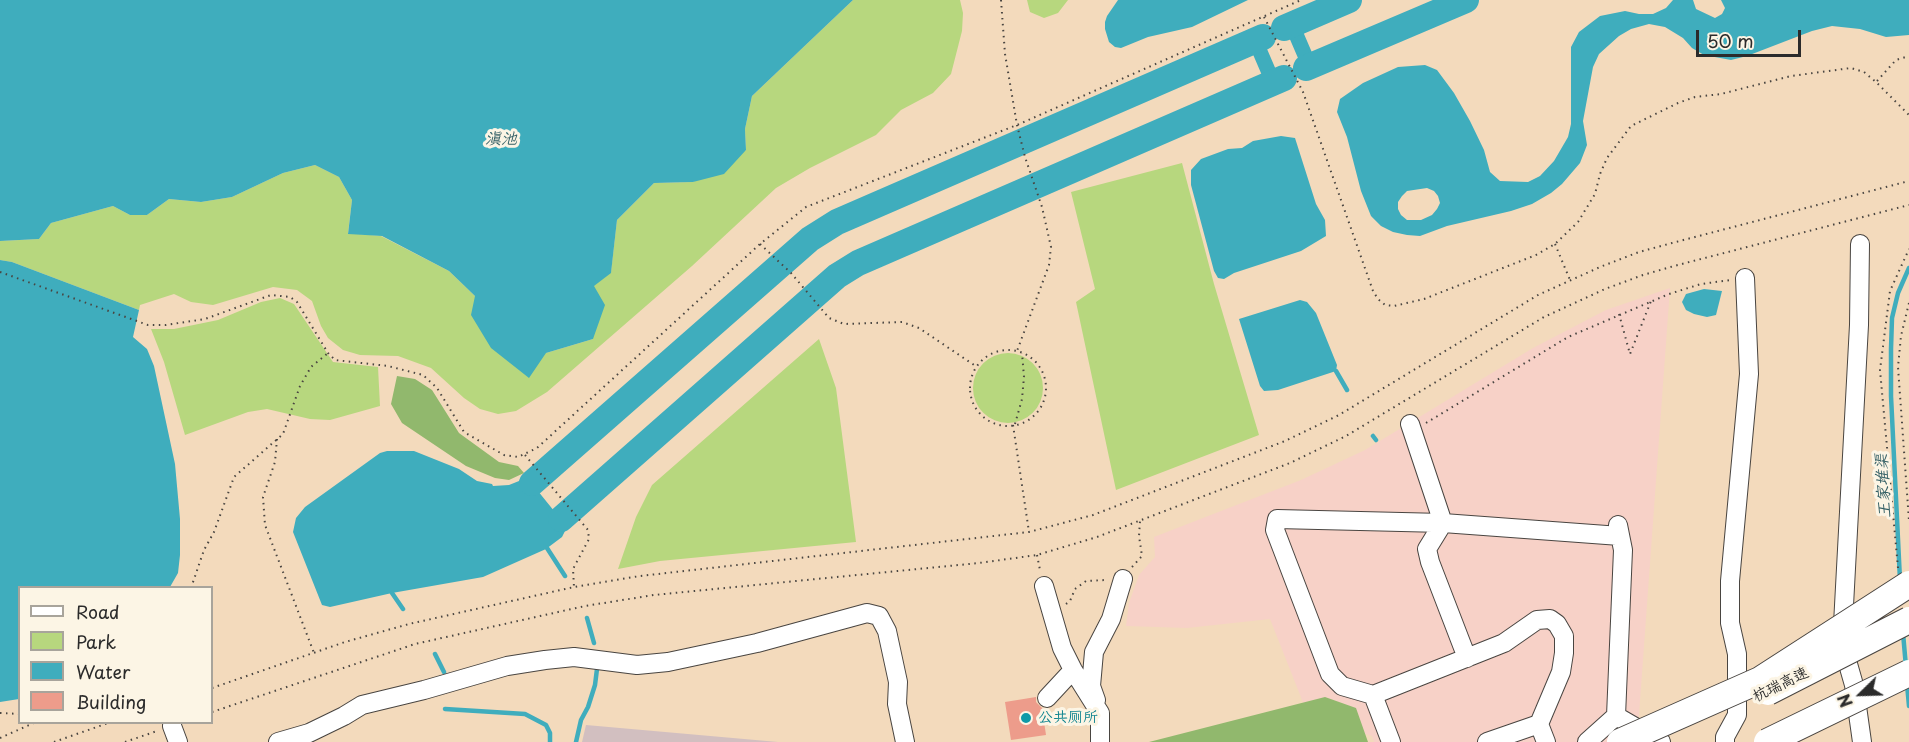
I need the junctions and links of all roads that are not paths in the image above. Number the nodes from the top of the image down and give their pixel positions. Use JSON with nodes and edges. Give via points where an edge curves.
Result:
{"nodes":[{"id":1,"x":1860,"y":244,"type":"dead end"},
{"id":2,"x":1745,"y":278,"type":"road end"},
{"id":3,"x":1412,"y":428,"type":"road end"},
{"id":4,"x":1443,"y":522,"type":"junction"},
{"id":5,"x":1903,"y":574,"type":"edge"},
{"id":6,"x":1123,"y":579,"type":"road end"},
{"id":7,"x":1044,"y":586,"type":"dead end"},
{"id":8,"x":1909,"y":620,"type":"edge"},
{"id":9,"x":1467,"y":658,"type":"junction"},
{"id":10,"x":1073,"y":670,"type":"junction"},
{"id":11,"x":1909,"y":673,"type":"edge"},
{"id":12,"x":1909,"y":691,"type":"edge"},
{"id":13,"x":1373,"y":695,"type":"junction"},
{"id":14,"x":1047,"y":698,"type":"dead end"},
{"id":15,"x":1100,"y":713,"type":"junction"},
{"id":16,"x":1616,"y":716,"type":"junction"},
{"id":17,"x":1539,"y":724,"type":"junction"},
{"id":18,"x":278,"y":742,"type":"edge"},
{"id":19,"x":905,"y":742,"type":"edge"},
{"id":20,"x":1100,"y":742,"type":"edge"},
{"id":21,"x":1391,"y":742,"type":"edge"},
{"id":22,"x":1487,"y":742,"type":"edge"},
{"id":23,"x":1546,"y":742,"type":"edge"},
{"id":24,"x":1587,"y":742,"type":"edge"},
{"id":25,"x":1620,"y":742,"type":"edge"},
{"id":26,"x":1650,"y":742,"type":"edge"},
{"id":27,"x":1661,"y":742,"type":"edge"},
{"id":28,"x":1725,"y":742,"type":"edge"},
{"id":29,"x":1767,"y":742,"type":"edge"},
{"id":30,"x":1786,"y":742,"type":"edge"},
{"id":31,"x":1862,"y":742,"type":"edge"}],
"edges":[{"from":1,"to":31,"type":"street","via":[[1842,643],[1854,685]]},
{"from":2,"to":28,"type":"street","via":[[1749,374],[1730,580],[1730,623],[1737,654],[1737,715]]},
{"from":3,"to":4,"type":"street"},
{"from":4,"to":9,"type":"street","via":[[1427,549]]},
{"from":4,"to":13,"type":"street","via":[[1277,519],[1275,530],[1330,674],[1342,686]]},
{"from":4,"to":16,"type":"street","via":[[1619,530],[1623,550]]},
{"from":5,"to":25,"type":"highway","bridge":true,"via":[[1760,680]]},
{"from":6,"to":15,"type":"street","via":[[1112,619],[1094,652],[1091,686]]},
{"from":7,"to":10,"type":"street","via":[[1062,648]]},
{"from":8,"to":26,"type":"highway","name":"杭瑞高速","bridge":true,"via":[[1767,693]]},
{"from":9,"to":13,"type":"street"},
{"from":9,"to":17,"type":"street","via":[[1504,643],[1537,620],[1550,619],[1557,624],[1564,636],[1561,672]]},
{"from":10,"to":14,"type":"street"},
{"from":10,"to":15,"type":"street"},
{"from":11,"to":29,"type":"highway","bridge":true},
{"from":12,"to":30,"type":"highway"},
{"from":13,"to":21,"type":"street"},
{"from":15,"to":20,"type":"street"},
{"from":16,"to":24,"type":"street"},
{"from":16,"to":27,"type":"street"},
{"from":17,"to":22,"type":"street"},
{"from":17,"to":23,"type":"street"},
{"from":18,"to":19,"type":"street","via":[[309,733],[362,705],[507,666],[574,657],[637,665],[668,662],[867,613],[879,616],[887,631]]}]}
